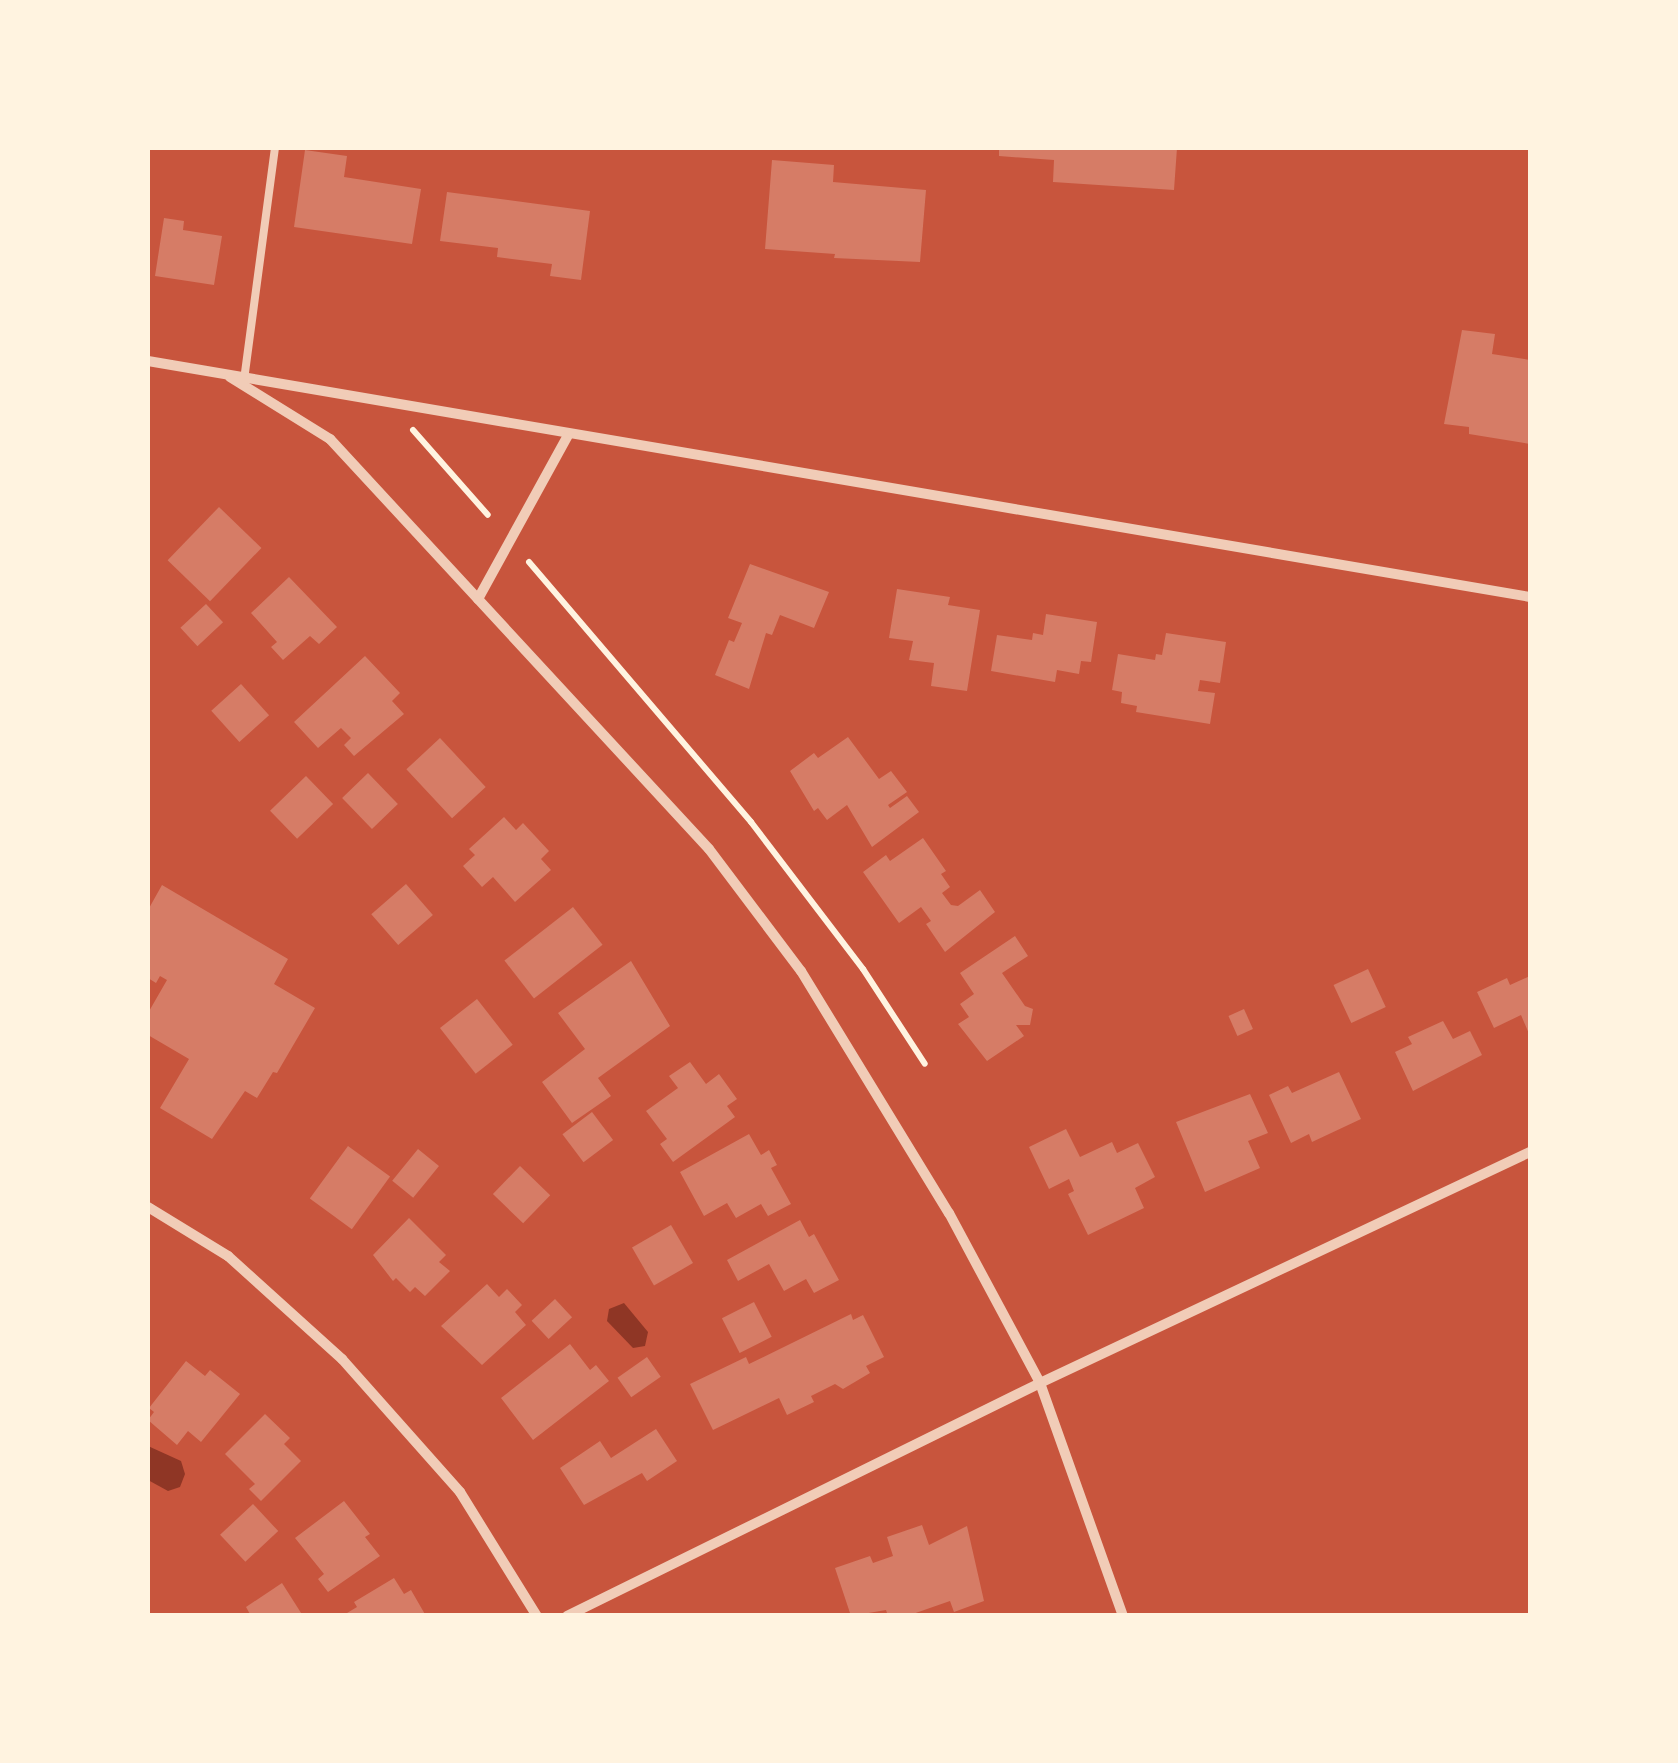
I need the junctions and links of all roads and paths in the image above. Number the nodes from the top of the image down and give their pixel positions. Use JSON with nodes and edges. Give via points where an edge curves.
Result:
{"nodes":[{"id":1,"x":275,"y":148,"type":"edge"},
{"id":2,"x":148,"y":362,"type":"edge"},
{"id":3,"x":230,"y":378,"type":"junction"},
{"id":4,"x":244,"y":380,"type":"junction"},
{"id":5,"x":411,"y":428,"type":"dead end"},
{"id":6,"x":568,"y":434,"type":"junction"},
{"id":7,"x":488,"y":515,"type":"dead end"},
{"id":8,"x":529,"y":562,"type":"dead end"},
{"id":9,"x":1530,"y":597,"type":"edge"},
{"id":10,"x":478,"y":598,"type":"junction"},
{"id":11,"x":925,"y":1064,"type":"dead end"},
{"id":12,"x":1530,"y":1152,"type":"edge"},
{"id":13,"x":148,"y":1206,"type":"edge"},
{"id":14,"x":1040,"y":1384,"type":"junction"},
{"id":15,"x":537,"y":1616,"type":"edge"},
{"id":16,"x":566,"y":1616,"type":"edge"},
{"id":17,"x":1123,"y":1616,"type":"edge"}],
"edges":[{"from":1,"to":4,"type":"lane"},
{"from":2,"to":3,"type":"street"},
{"from":3,"to":4,"type":"street"},
{"from":3,"to":10,"type":"street","via":[[330,439]]},
{"from":4,"to":6,"type":"street"},
{"from":5,"to":7,"type":"path"},
{"from":6,"to":9,"type":"street"},
{"from":6,"to":10,"type":"street"},
{"from":8,"to":11,"type":"path","via":[[774,850]]},
{"from":10,"to":14,"type":"street","via":[[709,849],[801,971],[950,1213]]},
{"from":12,"to":14,"type":"street"},
{"from":13,"to":15,"type":"street","via":[[228,1256],[342,1359],[460,1492]]},
{"from":14,"to":16,"type":"street"},
{"from":14,"to":17,"type":"street"}]}
